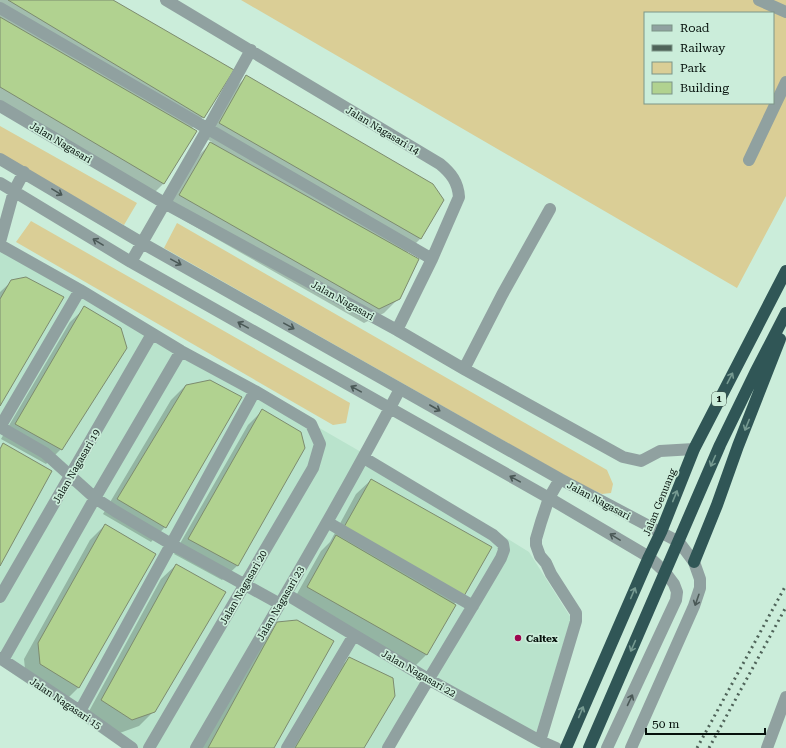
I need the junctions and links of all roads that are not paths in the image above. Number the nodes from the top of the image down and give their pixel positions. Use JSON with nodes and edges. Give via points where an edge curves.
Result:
{"nodes":[{"id":1,"x":166,"y":0,"type":"edge"},
{"id":2,"x":759,"y":0,"type":"edge"},
{"id":3,"x":0,"y":8,"type":"edge"},
{"id":4,"x":786,"y":12,"type":"edge"},
{"id":5,"x":251,"y":50,"type":"junction"},
{"id":6,"x":786,"y":82,"type":"edge"},
{"id":7,"x":0,"y":106,"type":"edge"},
{"id":8,"x":208,"y":128,"type":"junction"},
{"id":9,"x":0,"y":159,"type":"edge"},
{"id":10,"x":749,"y":160,"type":"dead end"},
{"id":11,"x":24,"y":172,"type":"junction"},
{"id":12,"x":0,"y":183,"type":"edge"},
{"id":13,"x":14,"y":191,"type":"junction"},
{"id":14,"x":166,"y":204,"type":"junction"},
{"id":15,"x":0,"y":207,"type":"edge"},
{"id":16,"x":550,"y":209,"type":"dead end"},
{"id":17,"x":142,"y":243,"type":"junction"},
{"id":18,"x":0,"y":244,"type":"edge"},
{"id":19,"x":432,"y":259,"type":"junction"},
{"id":20,"x":131,"y":262,"type":"junction"},
{"id":21,"x":786,"y":271,"type":"edge"},
{"id":22,"x":80,"y":290,"type":"junction"},
{"id":23,"x":786,"y":313,"type":"edge"},
{"id":24,"x":786,"y":323,"type":"edge"},
{"id":25,"x":396,"y":330,"type":"junction"},
{"id":26,"x":152,"y":334,"type":"junction"},
{"id":27,"x":181,"y":351,"type":"junction"},
{"id":28,"x":464,"y":369,"type":"junction"},
{"id":29,"x":400,"y":389,"type":"junction"},
{"id":30,"x":255,"y":391,"type":"junction"},
{"id":31,"x":390,"y":408,"type":"junction"},
{"id":32,"x":0,"y":427,"type":"edge"},
{"id":33,"x":694,"y":449,"type":"junction"},
{"id":34,"x":364,"y":458,"type":"junction"},
{"id":35,"x":70,"y":475,"type":"junction"},
{"id":36,"x":560,"y":479,"type":"junction"},
{"id":37,"x":95,"y":498,"type":"junction"},
{"id":38,"x":549,"y":498,"type":"junction"},
{"id":39,"x":327,"y":522,"type":"junction"},
{"id":40,"x":661,"y":532,"type":"junction"},
{"id":41,"x":678,"y":542,"type":"junction"},
{"id":42,"x":171,"y":544,"type":"junction"},
{"id":43,"x":649,"y":557,"type":"junction"},
{"id":44,"x":694,"y":562,"type":"junction"},
{"id":45,"x":666,"y":572,"type":"junction"},
{"id":46,"x":245,"y":584,"type":"junction"},
{"id":47,"x":0,"y":597,"type":"edge"},
{"id":48,"x":283,"y":599,"type":"junction"},
{"id":49,"x":473,"y":606,"type":"junction"},
{"id":50,"x":354,"y":635,"type":"junction"},
{"id":51,"x":2,"y":659,"type":"edge"},
{"id":52,"x":428,"y":679,"type":"junction"},
{"id":53,"x":786,"y":696,"type":"edge"},
{"id":54,"x":80,"y":711,"type":"junction"},
{"id":55,"x":540,"y":741,"type":"junction"},
{"id":56,"x":132,"y":748,"type":"edge"},
{"id":57,"x":149,"y":748,"type":"edge"},
{"id":58,"x":196,"y":748,"type":"edge"},
{"id":59,"x":287,"y":748,"type":"edge"},
{"id":60,"x":388,"y":748,"type":"edge"},
{"id":61,"x":556,"y":748,"type":"edge"},
{"id":62,"x":566,"y":748,"type":"edge"},
{"id":63,"x":589,"y":748,"type":"edge"},
{"id":64,"x":607,"y":748,"type":"edge"},
{"id":65,"x":631,"y":748,"type":"edge"},
{"id":66,"x":767,"y":748,"type":"edge"}],
"edges":[{"from":1,"to":5,"type":"street","name":"Jalan Nagasari 14"},
{"from":2,"to":4,"type":"street"},
{"from":3,"to":8,"type":"street"},
{"from":5,"to":8,"type":"street"},
{"from":5,"to":19,"type":"street","name":"Jalan Nagasari 14","via":[[440,164],[449,172],[458,190],[458,197]]},
{"from":6,"to":10,"type":"street"},
{"from":7,"to":14,"type":"street","name":"Jalan Nagasari"},
{"from":8,"to":14,"type":"street"},
{"from":8,"to":19,"type":"street"},
{"from":9,"to":11,"type":"street","name":"Jalan Nagasari"},
{"from":11,"to":13,"type":"street"},
{"from":11,"to":17,"type":"street","name":"Jalan Nagasari","one_way":true},
{"from":12,"to":13,"type":"street"},
{"from":13,"to":15,"type":"street"},
{"from":13,"to":18,"type":"street"},
{"from":20,"to":13,"type":"street","one_way":true},
{"from":14,"to":17,"type":"street"},
{"from":14,"to":25,"type":"street","name":"Jalan Nagasari"},
{"from":16,"to":28,"type":"street"},
{"from":17,"to":20,"type":"street"},
{"from":17,"to":29,"type":"street","name":"Jalan Nagasari","one_way":true},
{"from":18,"to":22,"type":"street"},
{"from":19,"to":25,"type":"street","name":"Jalan Nagasari 14"},
{"from":31,"to":20,"type":"street","one_way":true},
{"from":33,"to":21,"type":"highway","name":"Jalan Genuang","number":"1","one_way":true},
{"from":22,"to":26,"type":"street"},
{"from":22,"to":32,"type":"street"},
{"from":23,"to":41,"type":"highway","number":"1","one_way":true,"via":[[720,445]]},
{"from":24,"to":44,"type":"highway","one_way":true},
{"from":25,"to":28,"type":"street","name":"Jalan Nagasari"},
{"from":26,"to":27,"type":"street"},
{"from":26,"to":35,"type":"street","name":"Jalan Nagasari 19"},
{"from":27,"to":30,"type":"street"},
{"from":27,"to":37,"type":"street"},
{"from":28,"to":33,"type":"street","name":"Jalan Nagasari","via":[[624,457],[641,461],[660,451]]},
{"from":29,"to":31,"type":"street","name":"Jalan Nagasari 23"},
{"from":29,"to":36,"type":"street","name":"Jalan Nagasari","one_way":true},
{"from":30,"to":42,"type":"street"},
{"from":30,"to":46,"type":"street","name":"Jalan Nagasari 20","via":[[311,424],[320,444],[313,468]]},
{"from":31,"to":34,"type":"street","name":"Jalan Nagasari 23"},
{"from":38,"to":31,"type":"street","one_way":true},
{"from":32,"to":35,"type":"street","name":"Jalan Nagasari 22","via":[[45,453]]},
{"from":40,"to":33,"type":"highway","name":"Jalan Genuang","number":"1","one_way":true},
{"from":34,"to":39,"type":"street","name":"Jalan Nagasari 23"},
{"from":34,"to":49,"type":"street","via":[[493,535],[503,544],[501,558]]},
{"from":35,"to":37,"type":"street","name":"Jalan Nagasari 22"},
{"from":35,"to":47,"type":"street","name":"Jalan Nagasari 19"},
{"from":36,"to":38,"type":"street"},
{"from":36,"to":40,"type":"street","name":"Jalan Nagasari"},
{"from":37,"to":42,"type":"street","name":"Jalan Nagasari 22"},
{"from":37,"to":51,"type":"street"},
{"from":43,"to":38,"type":"street","one_way":true},
{"from":38,"to":55,"type":"street","via":[[536,545],[540,556],[576,613],[576,621]]},
{"from":39,"to":48,"type":"street","name":"Jalan Nagasari 23"},
{"from":39,"to":49,"type":"street"},
{"from":40,"to":41,"type":"street","name":"Jalan Nagasari"},
{"from":40,"to":43,"type":"highway","name":"Jalan Genuang","number":"1"},
{"from":41,"to":44,"type":"street"},
{"from":41,"to":45,"type":"highway","number":"1"},
{"from":42,"to":46,"type":"street","name":"Jalan Nagasari 22"},
{"from":42,"to":54,"type":"street"},
{"from":43,"to":45,"type":"street"},
{"from":62,"to":43,"type":"highway","name":"Jalan Genuang","number":"1","one_way":true},
{"from":44,"to":65,"type":"street","one_way":true,"via":[[700,579],[698,597]]},
{"from":45,"to":63,"type":"highway","number":"1","one_way":true},
{"from":64,"to":45,"type":"street","one_way":true,"via":[[676,600],[674,584]]},
{"from":46,"to":48,"type":"street","name":"Jalan Nagasari 22"},
{"from":46,"to":57,"type":"street","name":"Jalan Nagasari 20"},
{"from":48,"to":50,"type":"street","name":"Jalan Nagasari 22"},
{"from":48,"to":58,"type":"street","name":"Jalan Nagasari 23"},
{"from":49,"to":52,"type":"street"},
{"from":50,"to":52,"type":"street","name":"Jalan Nagasari 22"},
{"from":50,"to":59,"type":"street"},
{"from":51,"to":54,"type":"street","name":"Jalan Nagasari 15"},
{"from":52,"to":55,"type":"street","name":"Jalan Nagasari 22"},
{"from":52,"to":60,"type":"street"},
{"from":53,"to":66,"type":"street"},
{"from":54,"to":56,"type":"street","name":"Jalan Nagasari 15"},
{"from":55,"to":61,"type":"street","name":"Jalan Nagasari 22"}]}
